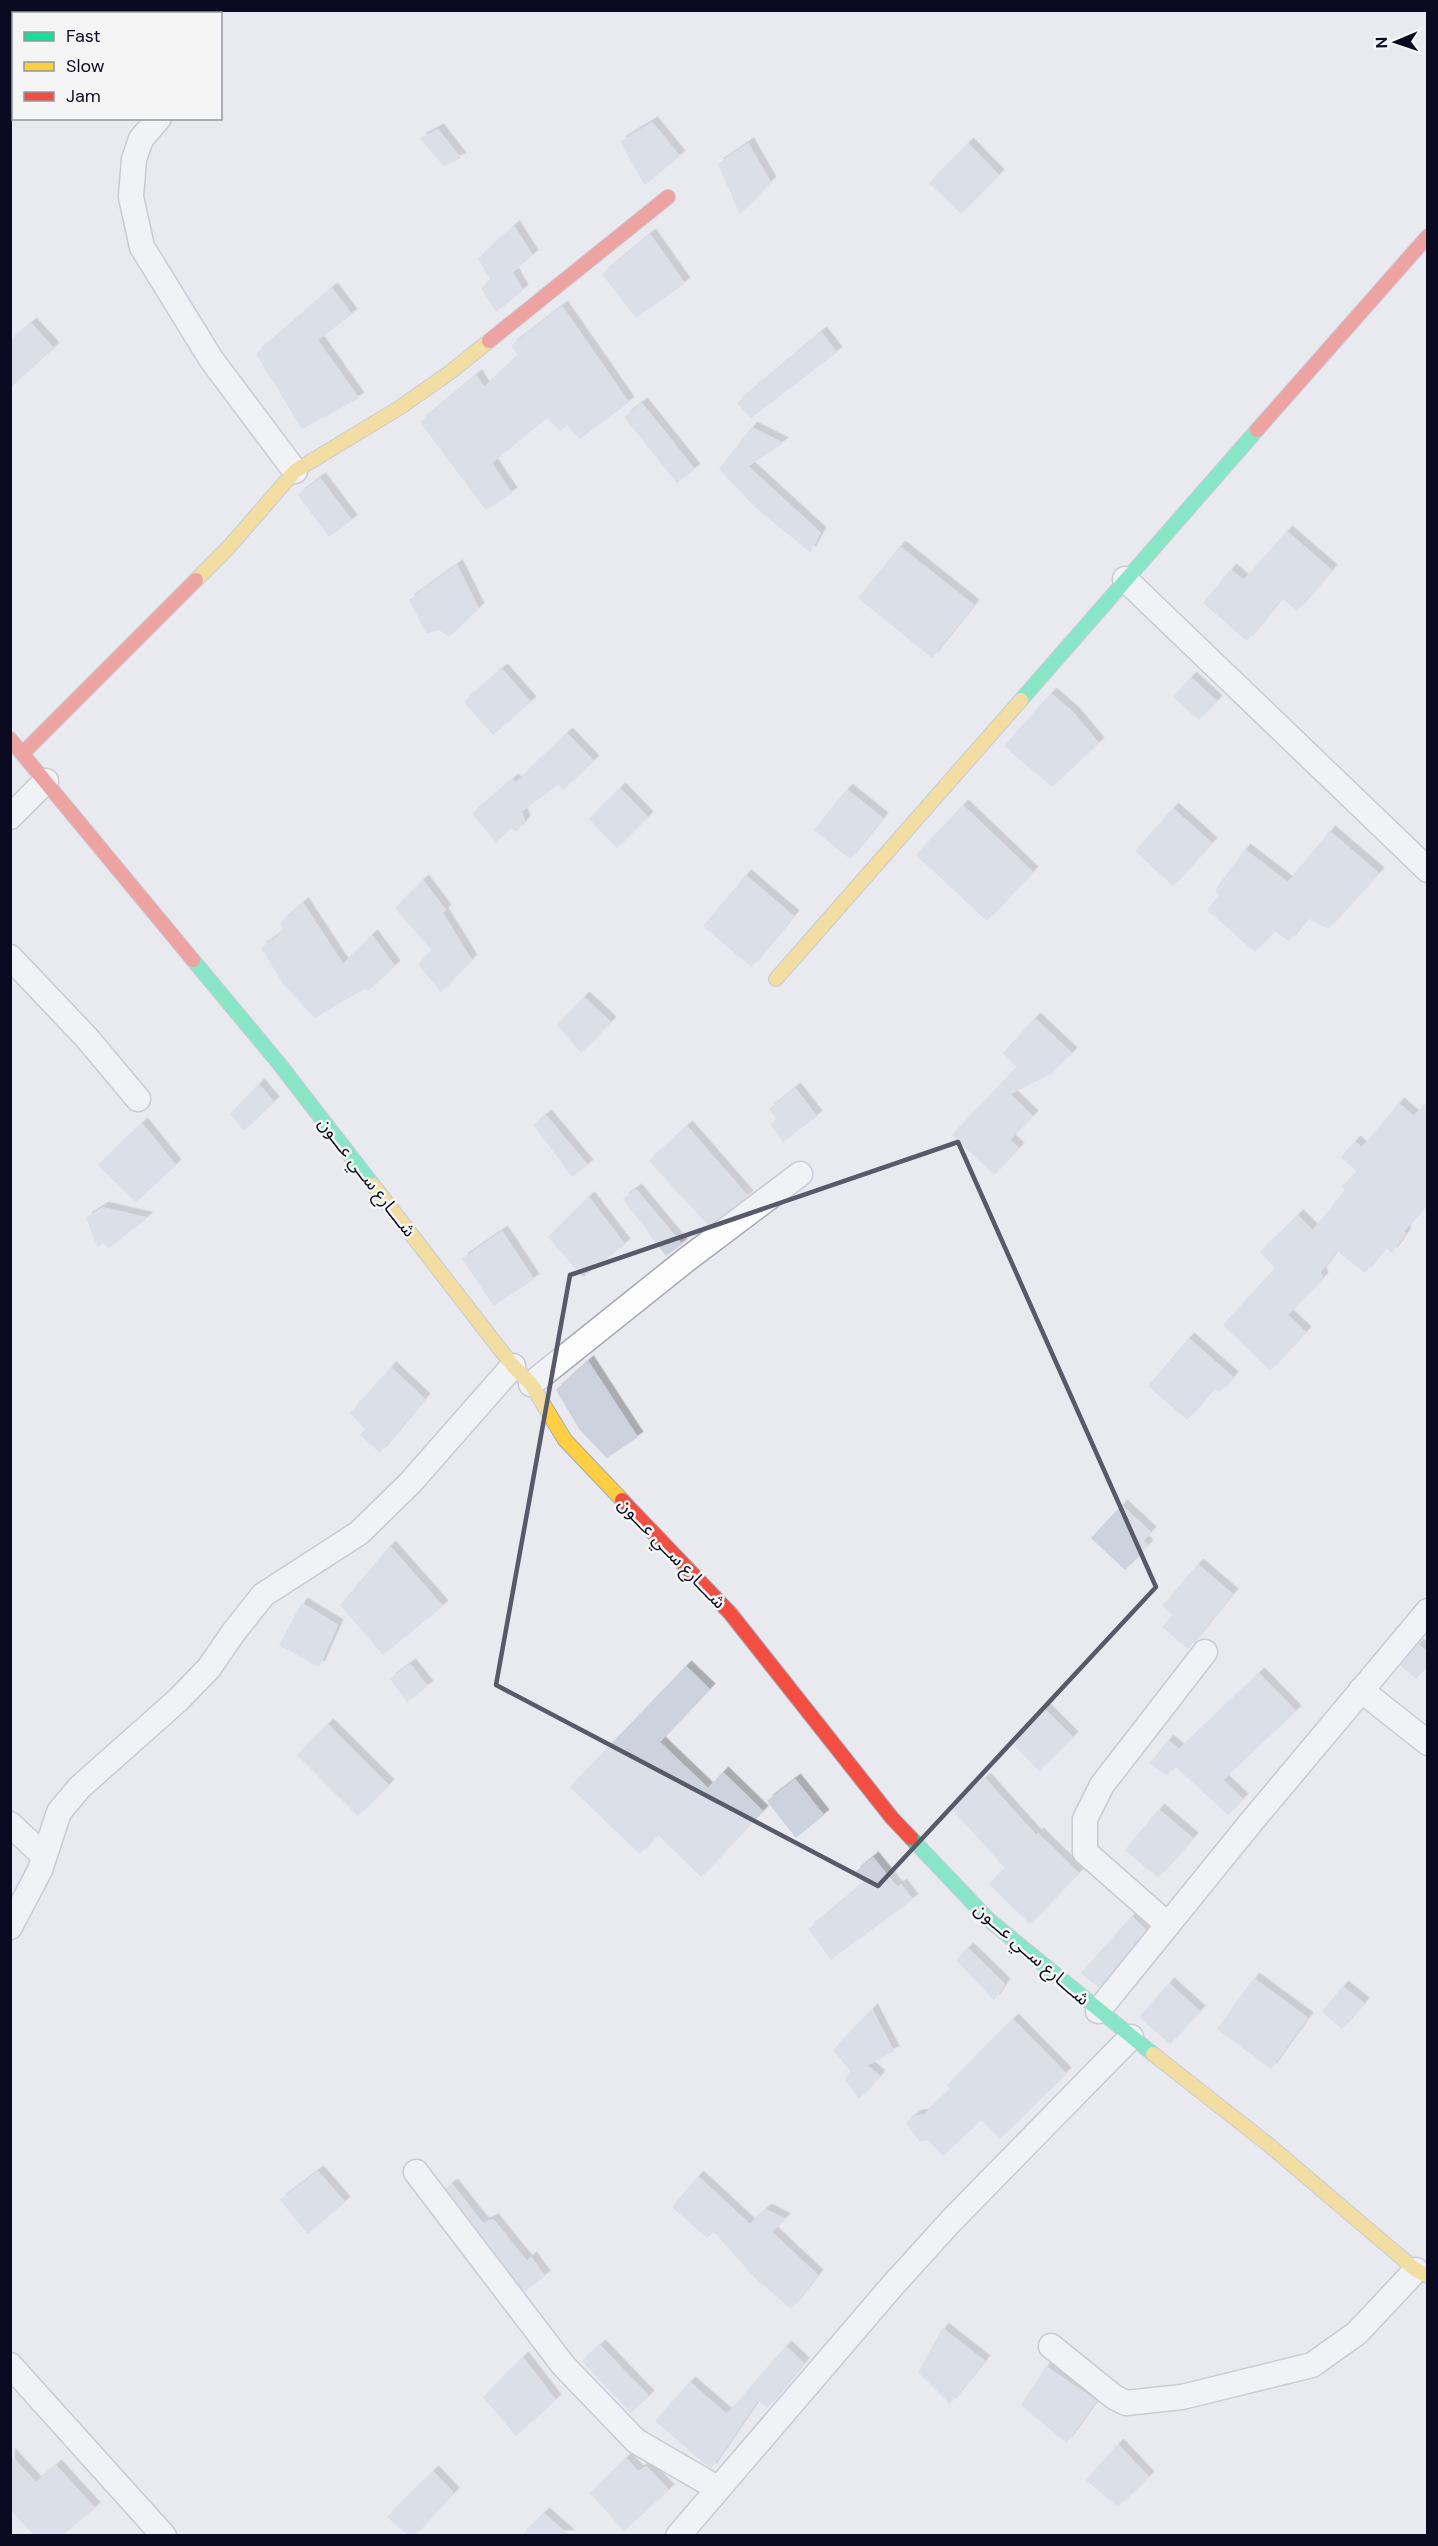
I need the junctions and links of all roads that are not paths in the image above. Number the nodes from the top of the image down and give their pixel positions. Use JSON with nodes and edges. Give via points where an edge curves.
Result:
{"nodes":[{"id":1,"x":157,"y":120,"type":"edge"},
{"id":2,"x":668,"y":197,"type":"dead end"},
{"id":3,"x":1428,"y":236,"type":"edge"},
{"id":4,"x":295,"y":471,"type":"junction"},
{"id":5,"x":1125,"y":579,"type":"junction"},
{"id":6,"x":10,"y":739,"type":"edge"},
{"id":7,"x":24,"y":752,"type":"junction"},
{"id":8,"x":46,"y":781,"type":"junction"},
{"id":9,"x":10,"y":817,"type":"edge"},
{"id":10,"x":1428,"y":870,"type":"edge"},
{"id":11,"x":10,"y":957,"type":"edge"},
{"id":12,"x":776,"y":979,"type":"dead end"},
{"id":13,"x":138,"y":1099,"type":"dead end"},
{"id":14,"x":800,"y":1174,"type":"dead end"},
{"id":15,"x":513,"y":1366,"type":"junction"},
{"id":16,"x":531,"y":1384,"type":"junction"},
{"id":17,"x":1428,"y":1611,"type":"edge"},
{"id":18,"x":1205,"y":1652,"type":"dead end"},
{"id":19,"x":1361,"y":1690,"type":"junction"},
{"id":20,"x":1428,"y":1743,"type":"edge"},
{"id":21,"x":10,"y":1824,"type":"edge"},
{"id":22,"x":44,"y":1856,"type":"junction"},
{"id":23,"x":1168,"y":1924,"type":"junction"},
{"id":24,"x":10,"y":1927,"type":"edge"},
{"id":25,"x":1098,"y":2011,"type":"junction"},
{"id":26,"x":1131,"y":2037,"type":"junction"},
{"id":27,"x":416,"y":2172,"type":"dead end"},
{"id":28,"x":1422,"y":2273,"type":"edge"},
{"id":29,"x":1051,"y":2346,"type":"dead end"},
{"id":30,"x":10,"y":2365,"type":"edge"},
{"id":31,"x":717,"y":2488,"type":"junction"},
{"id":32,"x":164,"y":2535,"type":"edge"},
{"id":33,"x":678,"y":2535,"type":"edge"}],
"edges":[{"from":1,"to":4,"type":"street","via":[[141,139],[134,159],[130,197],[142,247],[211,359]]},
{"from":2,"to":4,"type":"street","via":[[449,373]]},
{"from":3,"to":5,"type":"street"},
{"from":4,"to":7,"type":"street","via":[[228,548]]},
{"from":5,"to":10,"type":"street"},
{"from":5,"to":12,"type":"street"},
{"from":6,"to":7,"type":"street","name":"شــــارع ســي عـــون"},
{"from":7,"to":8,"type":"street","name":"شــــارع ســي عـــون"},
{"from":8,"to":9,"type":"street"},
{"from":8,"to":15,"type":"street","name":"شــــارع ســي عـــون","via":[[277,1061]]},
{"from":11,"to":13,"type":"street"},
{"from":14,"to":16,"type":"street"},
{"from":15,"to":16,"type":"street","name":"شــــارع ســي عـــون"},
{"from":15,"to":22,"type":"street","via":[[411,1482],[359,1533],[264,1595],[209,1668],[80,1787],[59,1812]]},
{"from":16,"to":25,"type":"street","name":"شــــارع ســي عـــون","via":[[565,1440],[730,1613],[892,1818],[989,1920]]},
{"from":17,"to":19,"type":"street"},
{"from":18,"to":23,"type":"street","via":[[1102,1785],[1085,1819],[1085,1852]]},
{"from":19,"to":20,"type":"street"},
{"from":19,"to":23,"type":"street"},
{"from":21,"to":22,"type":"street"},
{"from":22,"to":24,"type":"street"},
{"from":23,"to":25,"type":"street"},
{"from":25,"to":26,"type":"street","name":"شــــارع ســي عـــون"},
{"from":26,"to":28,"type":"street","name":"شــــارع ســي عـــون","via":[[1269,2145]]},
{"from":26,"to":31,"type":"street","via":[[944,2229]]},
{"from":27,"to":31,"type":"street","via":[[563,2365],[636,2441]]},
{"from":28,"to":29,"type":"street","via":[[1357,2333],[1312,2365],[1182,2397],[1126,2403]]},
{"from":30,"to":32,"type":"street"},
{"from":31,"to":33,"type":"street"}]}
